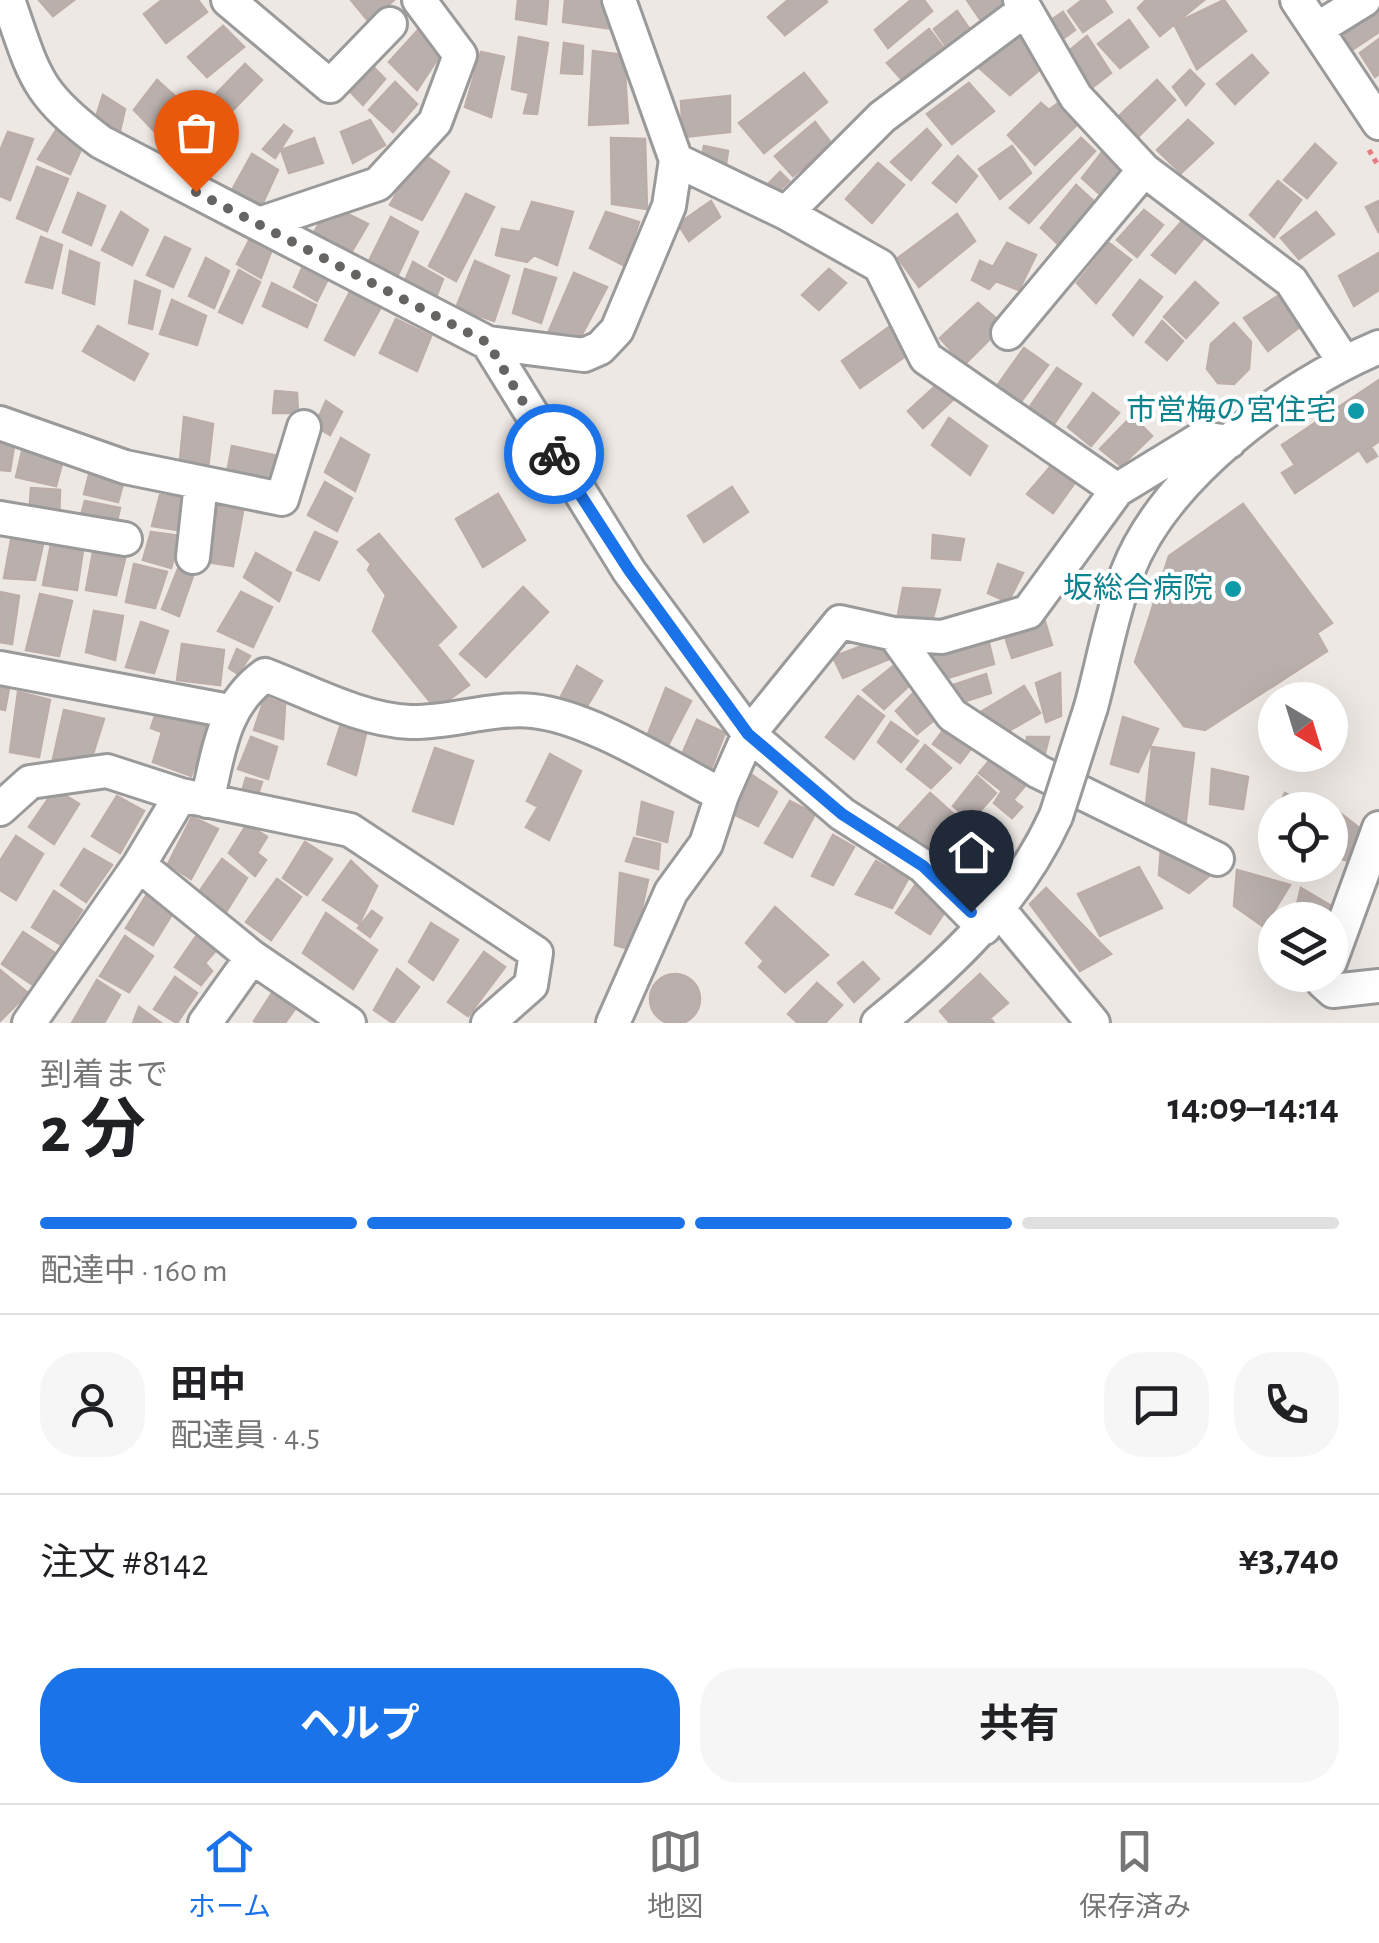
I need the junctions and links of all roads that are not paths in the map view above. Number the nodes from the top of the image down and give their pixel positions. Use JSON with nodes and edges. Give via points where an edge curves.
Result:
{"nodes":[{"id":1,"x":8,"y":0,"type":"edge"},
{"id":2,"x":228,"y":0,"type":"edge"},
{"id":3,"x":420,"y":0,"type":"edge"},
{"id":4,"x":619,"y":0,"type":"edge"},
{"id":5,"x":1297,"y":0,"type":"edge"},
{"id":6,"x":1364,"y":0,"type":"edge"},
{"id":7,"x":1022,"y":5,"type":"edge"},
{"id":8,"x":390,"y":24,"type":"dead end"},
{"id":9,"x":1317,"y":29,"type":"junction"},
{"id":10,"x":15,"y":67,"type":"edge"},
{"id":11,"x":1379,"y":123,"type":"edge"},
{"id":12,"x":676,"y":160,"type":"junction"},
{"id":13,"x":1144,"y":170,"type":"junction"},
{"id":14,"x":786,"y":214,"type":"junction"},
{"id":15,"x":259,"y":224,"type":"junction"},
{"id":16,"x":1008,"y":333,"type":"dead end"},
{"id":17,"x":488,"y":343,"type":"junction"},
{"id":18,"x":1379,"y":347,"type":"edge"},
{"id":19,"x":1344,"y":362,"type":"junction"},
{"id":20,"x":0,"y":423,"type":"edge"},
{"id":21,"x":304,"y":427,"type":"dead end"},
{"id":22,"x":1228,"y":442,"type":"junction"},
{"id":23,"x":200,"y":483,"type":"junction"},
{"id":24,"x":1117,"y":490,"type":"junction"},
{"id":25,"x":0,"y":518,"type":"edge"},
{"id":26,"x":125,"y":539,"type":"dead end"},
{"id":27,"x":193,"y":558,"type":"dead end"},
{"id":28,"x":894,"y":634,"type":"junction"},
{"id":29,"x":0,"y":668,"type":"edge"},
{"id":30,"x":230,"y":711,"type":"junction"},
{"id":31,"x":748,"y":734,"type":"junction"},
{"id":32,"x":722,"y":795,"type":"junction"},
{"id":33,"x":194,"y":798,"type":"junction"},
{"id":34,"x":0,"y":809,"type":"edge"},
{"id":35,"x":1379,"y":828,"type":"edge"},
{"id":36,"x":1218,"y":860,"type":"dead end"},
{"id":37,"x":139,"y":865,"type":"junction"},
{"id":38,"x":1348,"y":913,"type":"edge"},
{"id":39,"x":992,"y":919,"type":"junction"},
{"id":40,"x":252,"y":956,"type":"junction"},
{"id":41,"x":1379,"y":986,"type":"edge"},
{"id":42,"x":1348,"y":989,"type":"edge"},
{"id":43,"x":29,"y":1023,"type":"edge"},
{"id":44,"x":205,"y":1023,"type":"edge"},
{"id":45,"x":349,"y":1023,"type":"edge"},
{"id":46,"x":488,"y":1023,"type":"edge"},
{"id":47,"x":613,"y":1023,"type":"edge"},
{"id":48,"x":878,"y":1023,"type":"edge"},
{"id":49,"x":1093,"y":1023,"type":"edge"}],
"edges":[{"from":1,"to":10,"type":"street"},
{"from":2,"to":8,"type":"street","via":[[330,86]]},
{"from":3,"to":15,"type":"street","via":[[460,54],[435,122],[378,184]]},
{"from":4,"to":12,"type":"street"},
{"from":5,"to":9,"type":"street"},
{"from":6,"to":9,"type":"street"},
{"from":7,"to":13,"type":"street","via":[[1076,97]]},
{"from":7,"to":14,"type":"street","via":[[882,117]]},
{"from":9,"to":11,"type":"street"},
{"from":10,"to":15,"type":"street","via":[[101,142]]},
{"from":12,"to":14,"type":"street"},
{"from":12,"to":17,"type":"street","via":[[668,206],[616,330],[600,348],[584,355]]},
{"from":13,"to":16,"type":"street"},
{"from":13,"to":19,"type":"street","via":[[1291,281]]},
{"from":14,"to":24,"type":"street","via":[[880,266],[926,358]]},
{"from":15,"to":17,"type":"street"},
{"from":17,"to":31,"type":"street","via":[[629,570]]},
{"from":18,"to":19,"type":"street"},
{"from":19,"to":22,"type":"street"},
{"from":20,"to":23,"type":"street","via":[[125,467]]},
{"from":21,"to":23,"type":"street","via":[[282,500]]},
{"from":22,"to":24,"type":"street","via":[[1202,438]]},
{"from":22,"to":39,"type":"street","bridge":true,"via":[[1186,483],[1127,573],[1056,816]]},
{"from":23,"to":27,"type":"street"},
{"from":24,"to":28,"type":"street","via":[[1028,612],[942,637]]},
{"from":25,"to":26,"type":"street"},
{"from":28,"to":31,"type":"street","via":[[840,622]]},
{"from":28,"to":36,"type":"street","via":[[952,715],[1038,772]]},
{"from":29,"to":30,"type":"street"},
{"from":30,"to":32,"type":"street","via":[[242,691],[265,675],[383,719],[536,711],[589,729]]},
{"from":30,"to":33,"type":"street"},
{"from":31,"to":32,"type":"street"},
{"from":31,"to":39,"type":"street","via":[[842,814]]},
{"from":32,"to":47,"type":"street","via":[[706,844],[671,892]]},
{"from":33,"to":34,"type":"street","via":[[107,770],[30,782]]},
{"from":33,"to":37,"type":"street"},
{"from":33,"to":46,"type":"street","via":[[350,830],[536,953],[531,985]]},
{"from":35,"to":38,"type":"street"},
{"from":37,"to":40,"type":"street"},
{"from":37,"to":43,"type":"street"},
{"from":39,"to":48,"type":"street"},
{"from":39,"to":49,"type":"street"},
{"from":40,"to":44,"type":"street"},
{"from":40,"to":45,"type":"street"},
{"from":41,"to":42,"type":"street"}]}
